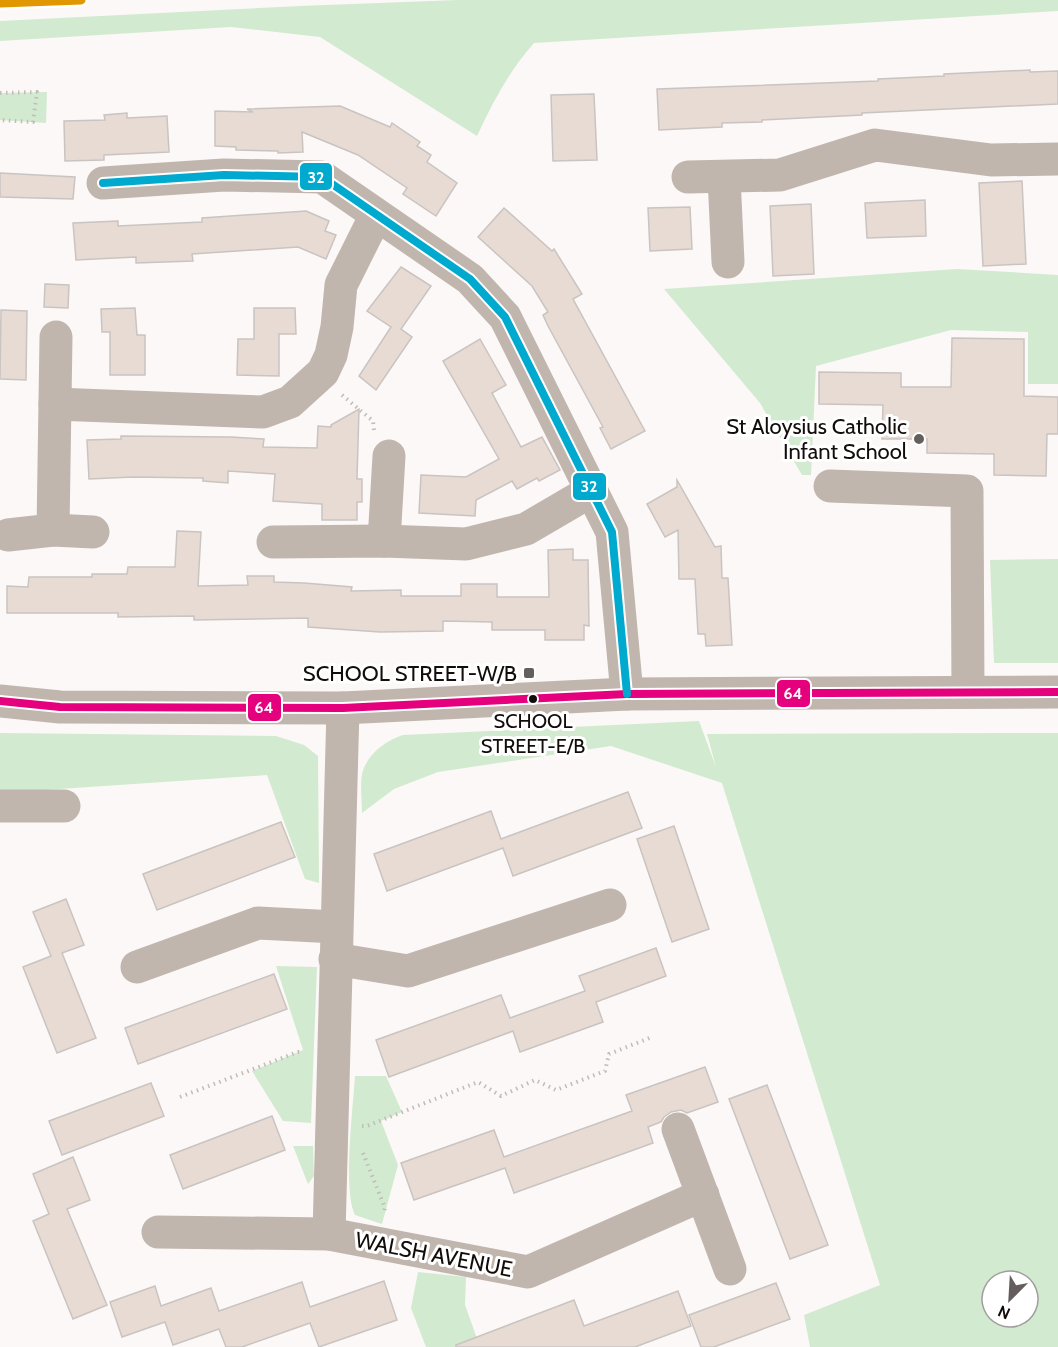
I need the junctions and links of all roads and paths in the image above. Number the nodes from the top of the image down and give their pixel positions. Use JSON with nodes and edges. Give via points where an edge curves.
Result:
{"nodes":[{"id":1,"x":0,"y":93,"type":"edge"},
{"id":2,"x":0,"y":120,"type":"edge"},
{"id":3,"x":1058,"y":159,"type":"edge"},
{"id":4,"x":688,"y":177,"type":"dead end"},
{"id":5,"x":724,"y":177,"type":"junction"},
{"id":6,"x":103,"y":183,"type":"dead end"},
{"id":7,"x":376,"y":215,"type":"junction"},
{"id":8,"x":728,"y":262,"type":"dead end"},
{"id":9,"x":56,"y":337,"type":"dead end"},
{"id":10,"x":339,"y":392,"type":"dead end"},
{"id":11,"x":55,"y":404,"type":"junction"},
{"id":12,"x":389,"y":456,"type":"joint"},
{"id":13,"x":830,"y":486,"type":"dead end"},
{"id":14,"x":591,"y":491,"type":"junction"},
{"id":15,"x":54,"y":530,"type":"junction"},
{"id":16,"x":93,"y":532,"type":"dead end"},
{"id":17,"x":8,"y":534,"type":"dead end"},
{"id":18,"x":273,"y":542,"type":"dead end"},
{"id":19,"x":384,"y":542,"type":"junction"},
{"id":20,"x":968,"y":692,"type":"junction"},
{"id":21,"x":1058,"y":692,"type":"edge"},
{"id":22,"x":627,"y":694,"type":"junction"},
{"id":23,"x":0,"y":701,"type":"edge"},
{"id":24,"x":343,"y":708,"type":"junction"},
{"id":25,"x":0,"y":806,"type":"edge"},
{"id":26,"x":64,"y":807,"type":"dead end"},
{"id":27,"x":610,"y":905,"type":"dead end"},
{"id":28,"x":335,"y":943,"type":"junction"},
{"id":29,"x":137,"y":967,"type":"dead end"},
{"id":30,"x":652,"y":1037,"type":"dead end"},
{"id":31,"x":333,"y":1055,"type":"junction"},
{"id":32,"x":180,"y":1097,"type":"dead end"},
{"id":33,"x":342,"y":1127,"type":"junction"},
{"id":34,"x":678,"y":1129,"type":"dead end"},
{"id":35,"x":703,"y":1195,"type":"junction"},
{"id":36,"x":158,"y":1232,"type":"dead end"},
{"id":37,"x":329,"y":1234,"type":"junction"},
{"id":38,"x":377,"y":1243,"type":"junction"},
{"id":39,"x":730,"y":1269,"type":"dead end"}],
"edges":[{"from":1,"to":2,"type":"path","via":[[37,92],[33,122]]},
{"from":3,"to":5,"type":"street","via":[[991,160],[875,145],[780,175]]},
{"from":4,"to":5,"type":"street"},
{"from":5,"to":8,"type":"street"},
{"from":6,"to":7,"type":"street","via":[[224,175],[322,177]]},
{"from":7,"to":11,"type":"street","via":[[341,285],[331,355],[323,372],[290,402],[263,412]]},
{"from":7,"to":14,"type":"street","via":[[470,279],[505,317]]},
{"from":9,"to":11,"type":"street"},
{"from":10,"to":12,"type":"path","via":[[373,421],[377,455]]},
{"from":11,"to":15,"type":"street"},
{"from":12,"to":19,"type":"street"},
{"from":13,"to":20,"type":"street","via":[[967,491]]},
{"from":14,"to":19,"type":"street","via":[[526,529],[466,544]]},
{"from":14,"to":22,"type":"street","via":[[612,532]]},
{"from":15,"to":16,"type":"street"},
{"from":15,"to":17,"type":"street"},
{"from":18,"to":19,"type":"street"},
{"from":20,"to":21,"type":"street"},
{"from":20,"to":22,"type":"street"},
{"from":22,"to":24,"type":"street"},
{"from":23,"to":24,"type":"street","via":[[60,707]]},
{"from":24,"to":28,"type":"street","name":"WALSH AVENUE"},
{"from":25,"to":26,"type":"street"},
{"from":27,"to":28,"type":"street","via":[[408,971]]},
{"from":28,"to":29,"type":"street","via":[[258,923]]},
{"from":28,"to":31,"type":"street","name":"WALSH AVENUE"},
{"from":30,"to":33,"type":"path","via":[[609,1054],[605,1071],[556,1090],[535,1080],[501,1096],[478,1082],[367,1126]]},
{"from":31,"to":32,"type":"path","via":[[298,1052]]},
{"from":31,"to":33,"type":"street","name":"WALSH AVENUE"},
{"from":33,"to":37,"type":"street","name":"WALSH AVENUE"},
{"from":33,"to":38,"type":"path","via":[[385,1208]]},
{"from":34,"to":35,"type":"street"},
{"from":35,"to":38,"type":"street","name":"WALSH AVENUE","via":[[528,1272]]},
{"from":35,"to":39,"type":"street"},
{"from":36,"to":37,"type":"street","name":"WALSH AVENUE"},
{"from":37,"to":38,"type":"street","name":"WALSH AVENUE"}]}
